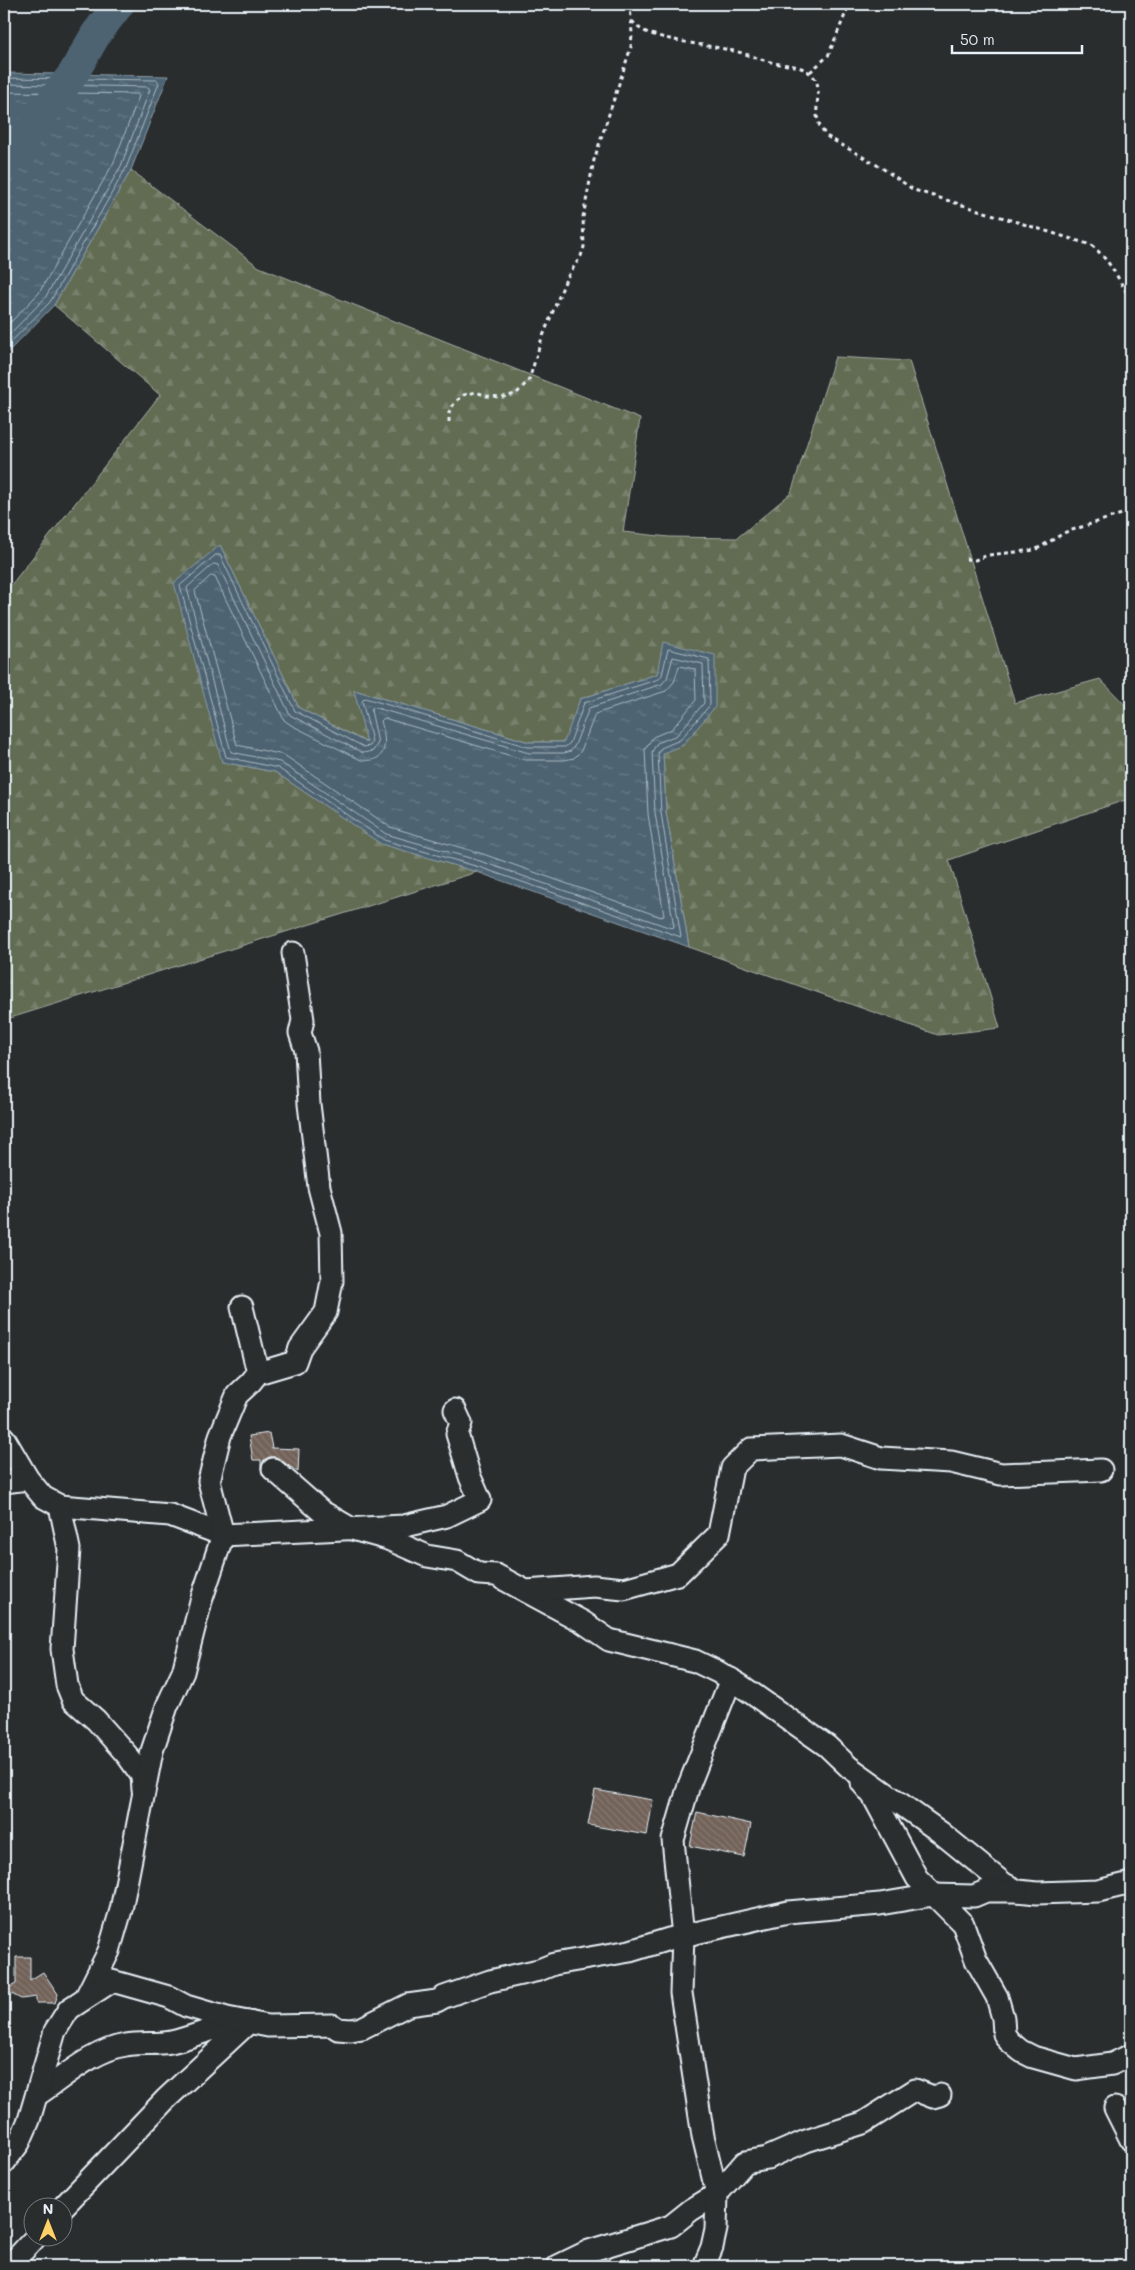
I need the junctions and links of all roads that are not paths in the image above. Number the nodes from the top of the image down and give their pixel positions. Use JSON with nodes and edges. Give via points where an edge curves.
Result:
{"nodes":[{"id":1,"x":293,"y":953,"type":"dead end"},
{"id":2,"x":242,"y":1307,"type":"dead end"},
{"id":3,"x":258,"y":1373,"type":"junction"},
{"id":4,"x":456,"y":1410,"type":"dead end"},
{"id":5,"x":4,"y":1438,"type":"edge"},
{"id":6,"x":273,"y":1469,"type":"dead end"},
{"id":7,"x":1101,"y":1470,"type":"dead end"},
{"id":8,"x":28,"y":1479,"type":"junction"},
{"id":9,"x":4,"y":1482,"type":"edge"},
{"id":10,"x":60,"y":1506,"type":"junction"},
{"id":11,"x":352,"y":1529,"type":"junction"},
{"id":12,"x":223,"y":1535,"type":"junction"},
{"id":13,"x":526,"y":1591,"type":"junction"},
{"id":14,"x":731,"y":1679,"type":"junction"},
{"id":15,"x":849,"y":1767,"type":"junction"},
{"id":16,"x":144,"y":1798,"type":"junction"},
{"id":17,"x":1131,"y":1883,"type":"edge"},
{"id":18,"x":1018,"y":1891,"type":"junction"},
{"id":19,"x":933,"y":1895,"type":"junction"},
{"id":20,"x":682,"y":1936,"type":"junction"},
{"id":21,"x":86,"y":1997,"type":"junction"},
{"id":22,"x":249,"y":2022,"type":"junction"},
{"id":23,"x":1131,"y":2055,"type":"edge"},
{"id":24,"x":37,"y":2095,"type":"junction"},
{"id":25,"x":940,"y":2095,"type":"dead end"},
{"id":26,"x":1115,"y":2108,"type":"dead end"},
{"id":27,"x":1131,"y":2140,"type":"edge"},
{"id":28,"x":4,"y":2162,"type":"edge"},
{"id":29,"x":717,"y":2194,"type":"junction"},
{"id":30,"x":72,"y":2198,"type":"edge"},
{"id":31,"x":26,"y":2248,"type":"edge"},
{"id":32,"x":9,"y":2266,"type":"edge"},
{"id":33,"x":558,"y":2266,"type":"edge"},
{"id":34,"x":704,"y":2266,"type":"edge"}],
"edges":[{"from":1,"to":3,"type":"street","via":[[303,1020],[300,1033],[306,1051],[319,1187],[331,1233],[332,1281],[326,1312],[300,1348],[295,1362]]},
{"from":2,"to":3,"type":"street"},
{"from":3,"to":12,"type":"street","via":[[237,1394],[220,1436],[209,1481]]},
{"from":4,"to":11,"type":"street","via":[[461,1422],[457,1434],[480,1500],[447,1516],[404,1526]]},
{"from":5,"to":8,"type":"street"},
{"from":6,"to":11,"type":"street","via":[[321,1511]]},
{"from":7,"to":13,"type":"street","via":[[1001,1474],[951,1462],[881,1458],[841,1445],[751,1449],[732,1468],[719,1534],[678,1574],[624,1589],[594,1586]]},
{"from":8,"to":9,"type":"street"},
{"from":8,"to":10,"type":"street","via":[[44,1497]]},
{"from":10,"to":12,"type":"street","via":[[170,1515]]},
{"from":10,"to":16,"type":"street","via":[[69,1549],[62,1650],[67,1685],[73,1700],[128,1755],[142,1776]]},
{"from":11,"to":12,"type":"street"},
{"from":11,"to":13,"type":"street","via":[[426,1556],[458,1561],[479,1574],[496,1575]]},
{"from":12,"to":16,"type":"street","via":[[201,1601],[183,1672],[152,1751]]},
{"from":13,"to":14,"type":"street","via":[[609,1640],[695,1661]]},
{"from":14,"to":15,"type":"street","via":[[827,1746]]},
{"from":14,"to":20,"type":"street","via":[[689,1785],[673,1840]]},
{"from":15,"to":18,"type":"street","via":[[940,1832],[1004,1884]]},
{"from":15,"to":19,"type":"street","via":[[873,1796],[917,1878]]},
{"from":16,"to":21,"type":"street","via":[[119,1918],[109,1951]]},
{"from":17,"to":18,"type":"street","via":[[1098,1890]]},
{"from":18,"to":19,"type":"street","via":[[986,1891],[974,1896]]},
{"from":19,"to":20,"type":"street","via":[[880,1904],[788,1912]]},
{"from":19,"to":23,"type":"street","via":[[963,1924],[976,1960],[997,1997],[1004,2034],[1020,2051],[1046,2062],[1076,2069],[1112,2064]]},
{"from":20,"to":22,"type":"street","via":[[630,1951],[554,1964],[490,1981],[436,2001],[408,2005],[362,2028],[268,2026]]},
{"from":20,"to":29,"type":"street","via":[[681,1993],[703,2136]]},
{"from":21,"to":22,"type":"street","via":[[112,1981],[169,1997],[186,2006]]},
{"from":21,"to":24,"type":"street","via":[[69,2009],[55,2031]]},
{"from":22,"to":24,"type":"street","via":[[233,2022],[172,2042],[125,2045],[89,2061]]},
{"from":22,"to":30,"type":"street","via":[[166,2099]]},
{"from":24,"to":28,"type":"street","via":[[19,2142]]},
{"from":25,"to":29,"type":"street","via":[[933,2097],[915,2090],[863,2123],[806,2140],[766,2158],[745,2162]]},
{"from":26,"to":27,"type":"street"},
{"from":29,"to":33,"type":"street","via":[[671,2226],[598,2248]]},
{"from":29,"to":34,"type":"street","via":[[716,2229]]},
{"from":31,"to":32,"type":"street"}]}
